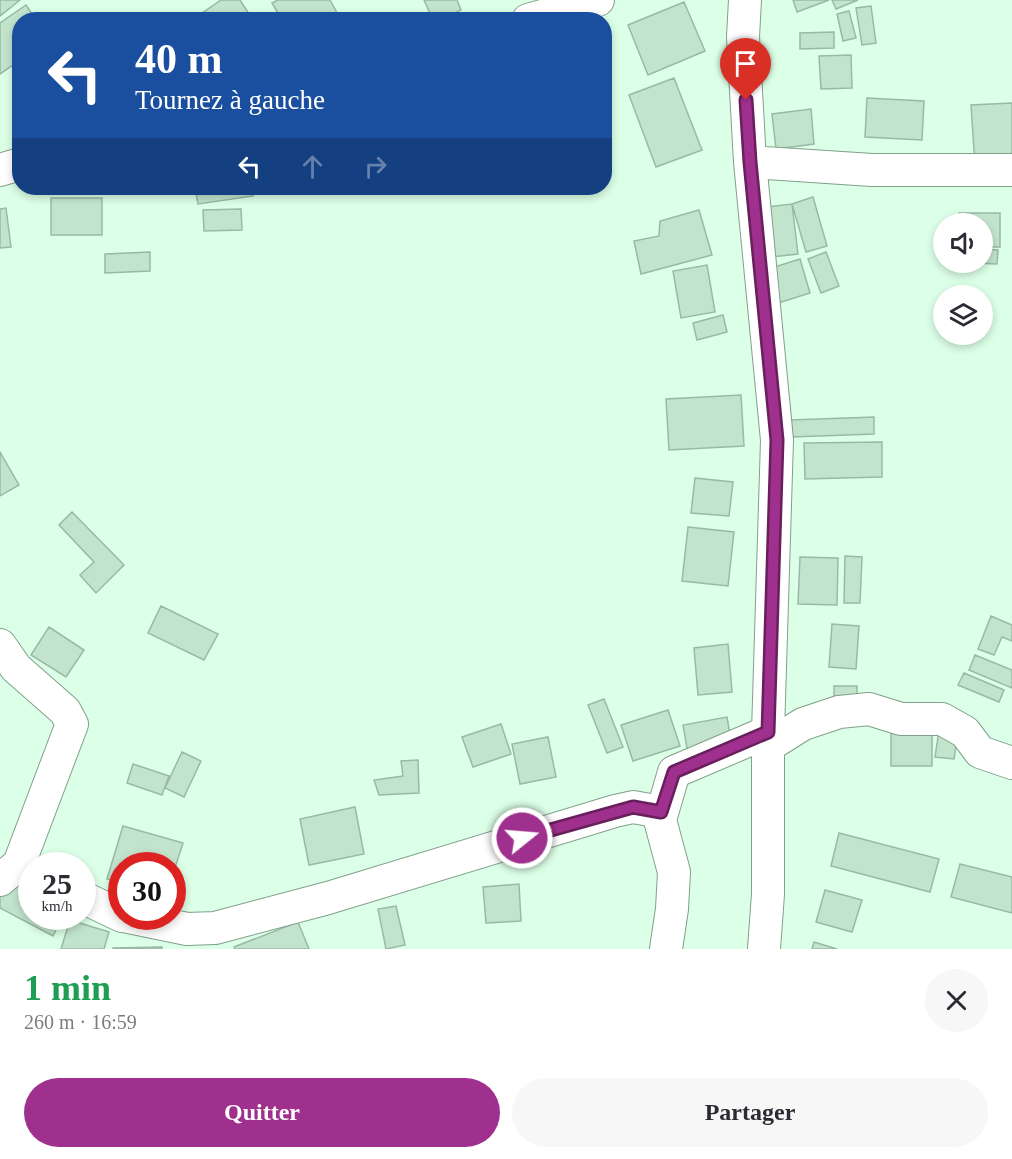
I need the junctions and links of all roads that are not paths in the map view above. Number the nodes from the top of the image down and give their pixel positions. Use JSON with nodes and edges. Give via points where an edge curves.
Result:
{"nodes":[{"id":1,"x":598,"y":0,"type":"edge"},
{"id":2,"x":745,"y":0,"type":"edge"},
{"id":3,"x":556,"y":12,"type":"edge"},
{"id":4,"x":750,"y":162,"type":"junction"},
{"id":5,"x":1012,"y":170,"type":"edge"},
{"id":6,"x":0,"y":645,"type":"edge"},
{"id":7,"x":768,"y":739,"type":"junction"},
{"id":8,"x":1012,"y":763,"type":"edge"},
{"id":9,"x":661,"y":812,"type":"junction"},
{"id":10,"x":17,"y":871,"type":"edge"},
{"id":11,"x":186,"y":929,"type":"edge"},
{"id":12,"x":666,"y":949,"type":"edge"},
{"id":13,"x":764,"y":949,"type":"edge"}],
"edges":[{"from":1,"to":3,"type":"street"},
{"from":2,"to":4,"type":"street","via":[[743,38]]},
{"from":4,"to":5,"type":"street","via":[[872,170]]},
{"from":4,"to":7,"type":"street","via":[[777,440]]},
{"from":6,"to":10,"type":"street","via":[[16,668],[65,711],[72,724]]},
{"from":7,"to":8,"type":"street","via":[[839,712],[869,709],[901,719],[942,719],[965,732],[981,752]]},
{"from":7,"to":9,"type":"street","via":[[674,772]]},
{"from":7,"to":13,"type":"street"},
{"from":9,"to":11,"type":"street","via":[[633,807],[615,810],[328,898],[215,928]]},
{"from":9,"to":12,"type":"street","via":[[674,872]]}]}
